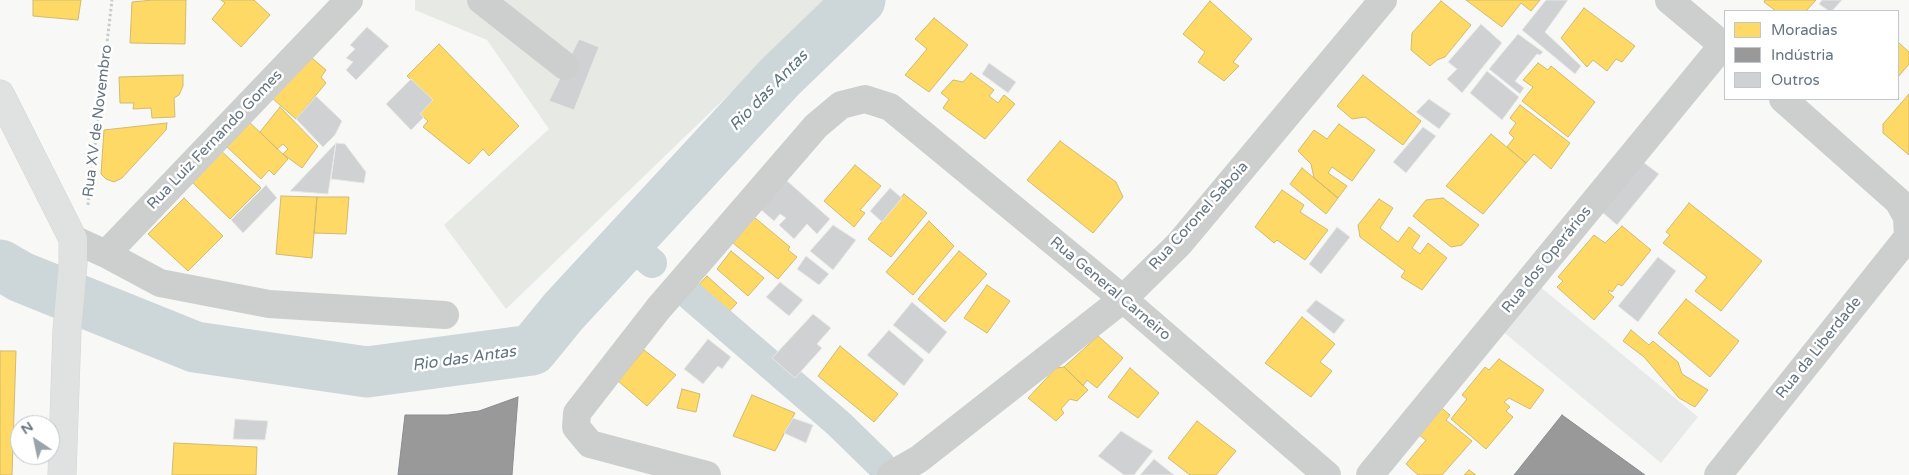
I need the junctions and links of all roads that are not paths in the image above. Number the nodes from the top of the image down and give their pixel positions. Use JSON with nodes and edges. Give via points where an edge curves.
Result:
{"nodes":[{"id":1,"x":349,"y":0,"type":"edge"},
{"id":2,"x":481,"y":0,"type":"edge"},
{"id":3,"x":1383,"y":0,"type":"edge"},
{"id":4,"x":1669,"y":0,"type":"edge"},
{"id":5,"x":1724,"y":46,"type":"edge"},
{"id":6,"x":565,"y":66,"type":"dead end"},
{"id":7,"x":0,"y":94,"type":"edge"},
{"id":8,"x":1785,"y":100,"type":"edge"},
{"id":9,"x":84,"y":250,"type":"junction"},
{"id":10,"x":1123,"y":299,"type":"junction"},
{"id":11,"x":445,"y":315,"type":"dead end"},
{"id":12,"x":62,"y":475,"type":"edge"},
{"id":13,"x":707,"y":475,"type":"edge"},
{"id":14,"x":891,"y":475,"type":"edge"},
{"id":15,"x":1328,"y":475,"type":"edge"},
{"id":16,"x":1370,"y":475,"type":"edge"},
{"id":17,"x":1718,"y":475,"type":"edge"}],
"edges":[{"from":1,"to":9,"type":"street","name":"Rua Luiz Fernando Gomes"},
{"from":2,"to":6,"type":"street"},
{"from":3,"to":10,"type":"street","name":"Rua Coronel Saboia","via":[[1179,244]]},
{"from":4,"to":5,"type":"street"},
{"from":5,"to":16,"type":"street","name":"Rua dos Operários"},
{"from":7,"to":9,"type":"main road"},
{"from":8,"to":17,"type":"street","name":"Rua da Liberdade","via":[[1898,201],[1908,217],[1908,237]]},
{"from":9,"to":11,"type":"street","via":[[160,283],[269,304]]},
{"from":9,"to":12,"type":"main road","via":[[67,330]]},
{"from":10,"to":13,"type":"street","name":"Rua General Carneiro","via":[[890,107],[865,99],[842,105],[816,126],[658,309],[577,413],[576,427],[590,444]]},
{"from":10,"to":14,"type":"street","name":"Rua Coronel Saboia","via":[[919,459]]},
{"from":10,"to":15,"type":"street","name":"Rua General Carneiro"}]}
